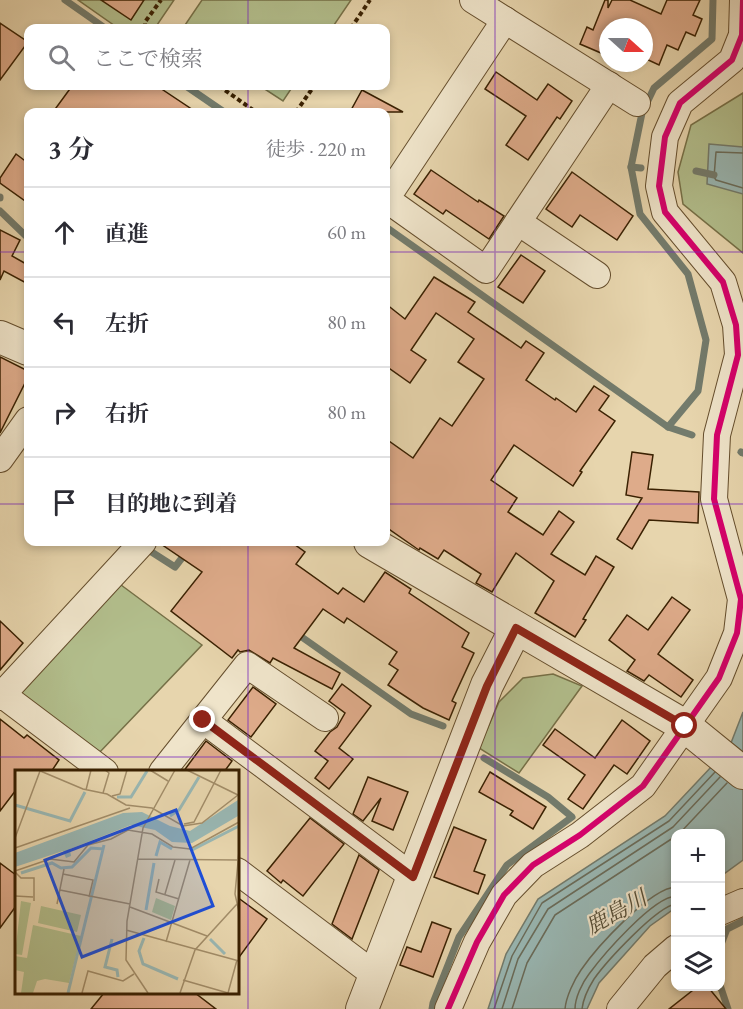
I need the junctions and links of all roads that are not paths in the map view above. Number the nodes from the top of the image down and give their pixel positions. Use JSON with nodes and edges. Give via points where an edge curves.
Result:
{"nodes":[{"id":1,"x":473,"y":0,"type":"edge"},
{"id":2,"x":743,"y":0,"type":"edge"},
{"id":3,"x":505,"y":20,"type":"junction"},
{"id":4,"x":609,"y":85,"type":"junction"},
{"id":5,"x":637,"y":103,"type":"dead end"},
{"id":6,"x":390,"y":193,"type":"edge"},
{"id":7,"x":390,"y":202,"type":"edge"},
{"id":8,"x":518,"y":222,"type":"junction"},
{"id":9,"x":597,"y":275,"type":"dead end"},
{"id":10,"x":0,"y":337,"type":"edge"},
{"id":11,"x":24,"y":347,"type":"edge"},
{"id":12,"x":24,"y":426,"type":"edge"},
{"id":13,"x":0,"y":459,"type":"edge"},
{"id":14,"x":139,"y":546,"type":"edge"},
{"id":15,"x":377,"y":546,"type":"edge"},
{"id":16,"x":516,"y":628,"type":"junction"},
{"id":17,"x":1,"y":695,"type":"edge"},
{"id":18,"x":325,"y":718,"type":"dead end"},
{"id":19,"x":203,"y":720,"type":"junction"},
{"id":20,"x":695,"y":734,"type":"junction"},
{"id":21,"x":102,"y":770,"type":"edge"},
{"id":22,"x":164,"y":770,"type":"edge"},
{"id":23,"x":743,"y":773,"type":"edge"},
{"id":24,"x":238,"y":872,"type":"edge"},
{"id":25,"x":413,"y":877,"type":"junction"},
{"id":26,"x":743,"y":902,"type":"edge"},
{"id":27,"x":725,"y":910,"type":"edge"},
{"id":28,"x":671,"y":952,"type":"edge"},
{"id":29,"x":375,"y":975,"type":"junction"},
{"id":30,"x":362,"y":1009,"type":"edge"},
{"id":31,"x":448,"y":1009,"type":"edge"},
{"id":32,"x":620,"y":1009,"type":"edge"}],
"edges":[{"from":1,"to":3,"type":"street"},
{"from":2,"to":20,"type":"street","via":[[742,35],[732,60],[681,103],[665,137],[659,186],[665,212],[723,282],[736,325],[738,354],[717,435],[714,499],[741,598],[737,633]]},
{"from":3,"to":4,"type":"street"},
{"from":3,"to":6,"type":"street"},
{"from":4,"to":5,"type":"street"},
{"from":4,"to":8,"type":"street"},
{"from":7,"to":8,"type":"street","via":[[486,270]]},
{"from":8,"to":9,"type":"street"},
{"from":10,"to":11,"type":"street"},
{"from":12,"to":13,"type":"street"},
{"from":14,"to":17,"type":"street"},
{"from":15,"to":16,"type":"street"},
{"from":16,"to":20,"type":"street"},
{"from":16,"to":25,"type":"street","via":[[487,686]]},
{"from":17,"to":21,"type":"street"},
{"from":18,"to":19,"type":"street","via":[[247,665]]},
{"from":19,"to":22,"type":"street"},
{"from":19,"to":25,"type":"street"},
{"from":20,"to":23,"type":"street"},
{"from":20,"to":31,"type":"street","via":[[643,786],[580,835],[533,865],[504,895],[477,942]]},
{"from":24,"to":29,"type":"street"},
{"from":25,"to":29,"type":"street"},
{"from":26,"to":27,"type":"street"},
{"from":28,"to":32,"type":"street"},
{"from":29,"to":30,"type":"street"}]}
